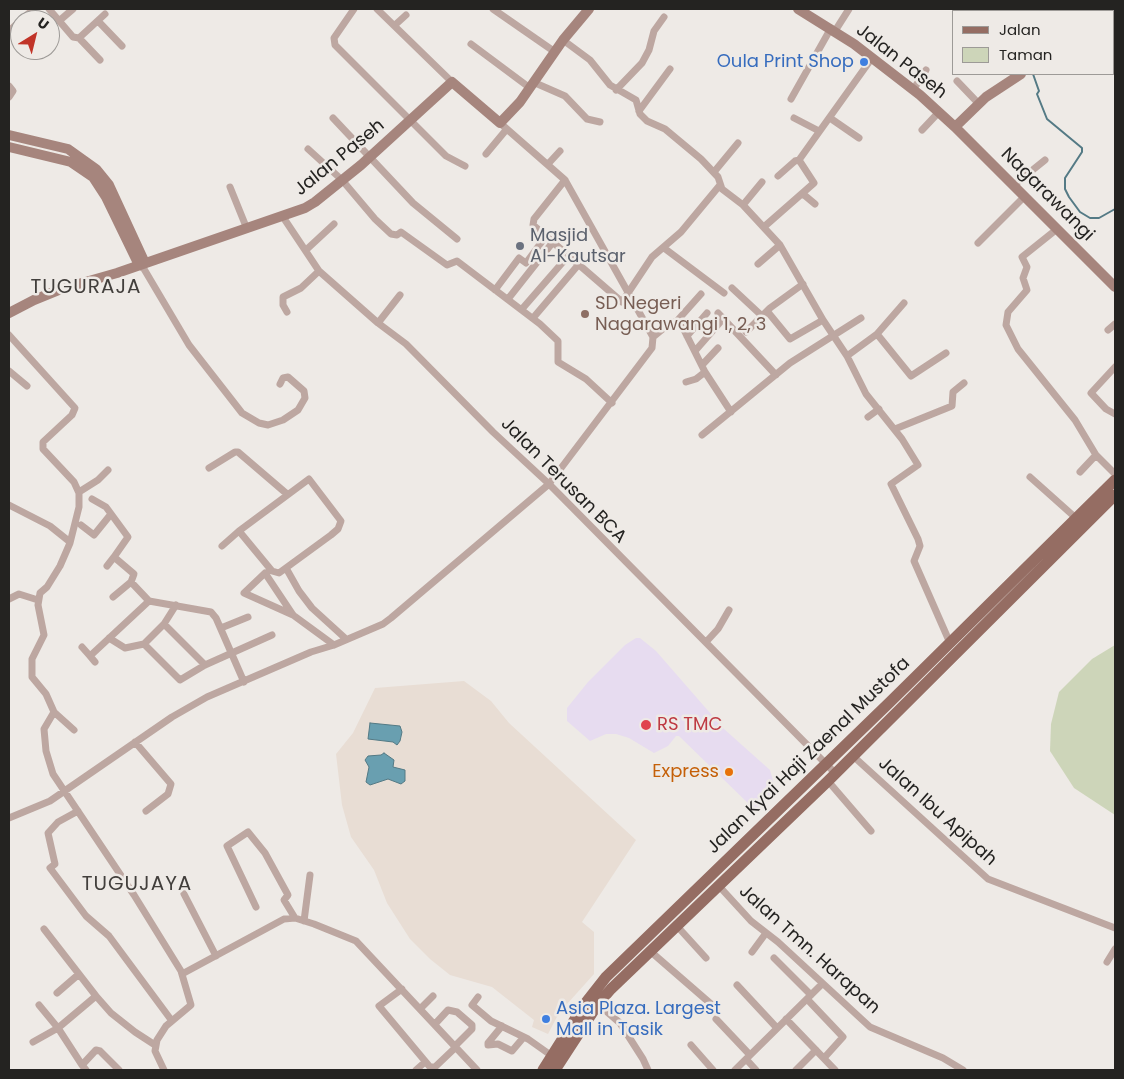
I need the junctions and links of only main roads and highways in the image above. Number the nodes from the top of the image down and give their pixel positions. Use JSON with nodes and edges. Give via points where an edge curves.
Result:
{"nodes":[{"id":1,"x":1115,"y":480,"type":"edge"},
{"id":2,"x":1115,"y":495,"type":"edge"},
{"id":3,"x":1048,"y":555,"type":"junction"},
{"id":4,"x":974,"y":628,"type":"junction"},
{"id":5,"x":894,"y":706,"type":"junction"},
{"id":6,"x":830,"y":773,"type":"junction"},
{"id":7,"x":750,"y":846,"type":"junction"},
{"id":8,"x":710,"y":888,"type":"junction"},
{"id":9,"x":619,"y":974,"type":"junction"},
{"id":10,"x":558,"y":1052,"type":"junction"},
{"id":11,"x":543,"y":1070,"type":"edge"},
{"id":12,"x":555,"y":1070,"type":"edge"}],
"edges":[{"from":1,"to":3,"type":"main road","name":"Jalan Kyai Haji Zaenal Mustofa"},
{"from":2,"to":3,"type":"main road","name":"Jalan Kyai Haji Zaenal Mustofa"},
{"from":3,"to":4,"type":"main road","name":"Jalan Kyai Haji Zaenal Mustofa"},
{"from":4,"to":5,"type":"main road","name":"Jalan Kyai Haji Zaenal Mustofa"},
{"from":4,"to":5,"type":"main road","name":"Jalan Kyai Haji Zaenal Mustofa","via":[[950,643]]},
{"from":5,"to":6,"type":"main road","name":"Jalan Kyai Haji Zaenal Mustofa"},
{"from":5,"to":6,"type":"main road","name":"Jalan Kyai Haji Zaenal Mustofa","via":[[853,756]]},
{"from":6,"to":7,"type":"main road","name":"Jalan Kyai Haji Zaenal Mustofa"},
{"from":6,"to":7,"type":"main road","name":"Jalan Kyai Haji Zaenal Mustofa"},
{"from":7,"to":8,"type":"main road","name":"Jalan Kyai Haji Zaenal Mustofa"},
{"from":8,"to":9,"type":"main road","name":"Jalan Kyai Haji Zaenal Mustofa"},
{"from":8,"to":9,"type":"main road","name":"Jalan Kyai Haji Zaenal Mustofa","via":[[650,951]]},
{"from":9,"to":10,"type":"main road","name":"Jalan Kyai Haji Zaenal Mustofa"},
{"from":9,"to":10,"type":"main road","name":"Jalan Kyai Haji Zaenal Mustofa","via":[[584,1005]]},
{"from":10,"to":11,"type":"main road","name":"Jalan Kyai Haji Zaenal Mustofa"},
{"from":10,"to":12,"type":"main road","name":"Jalan Kyai Haji Zaenal Mustofa"}]}
